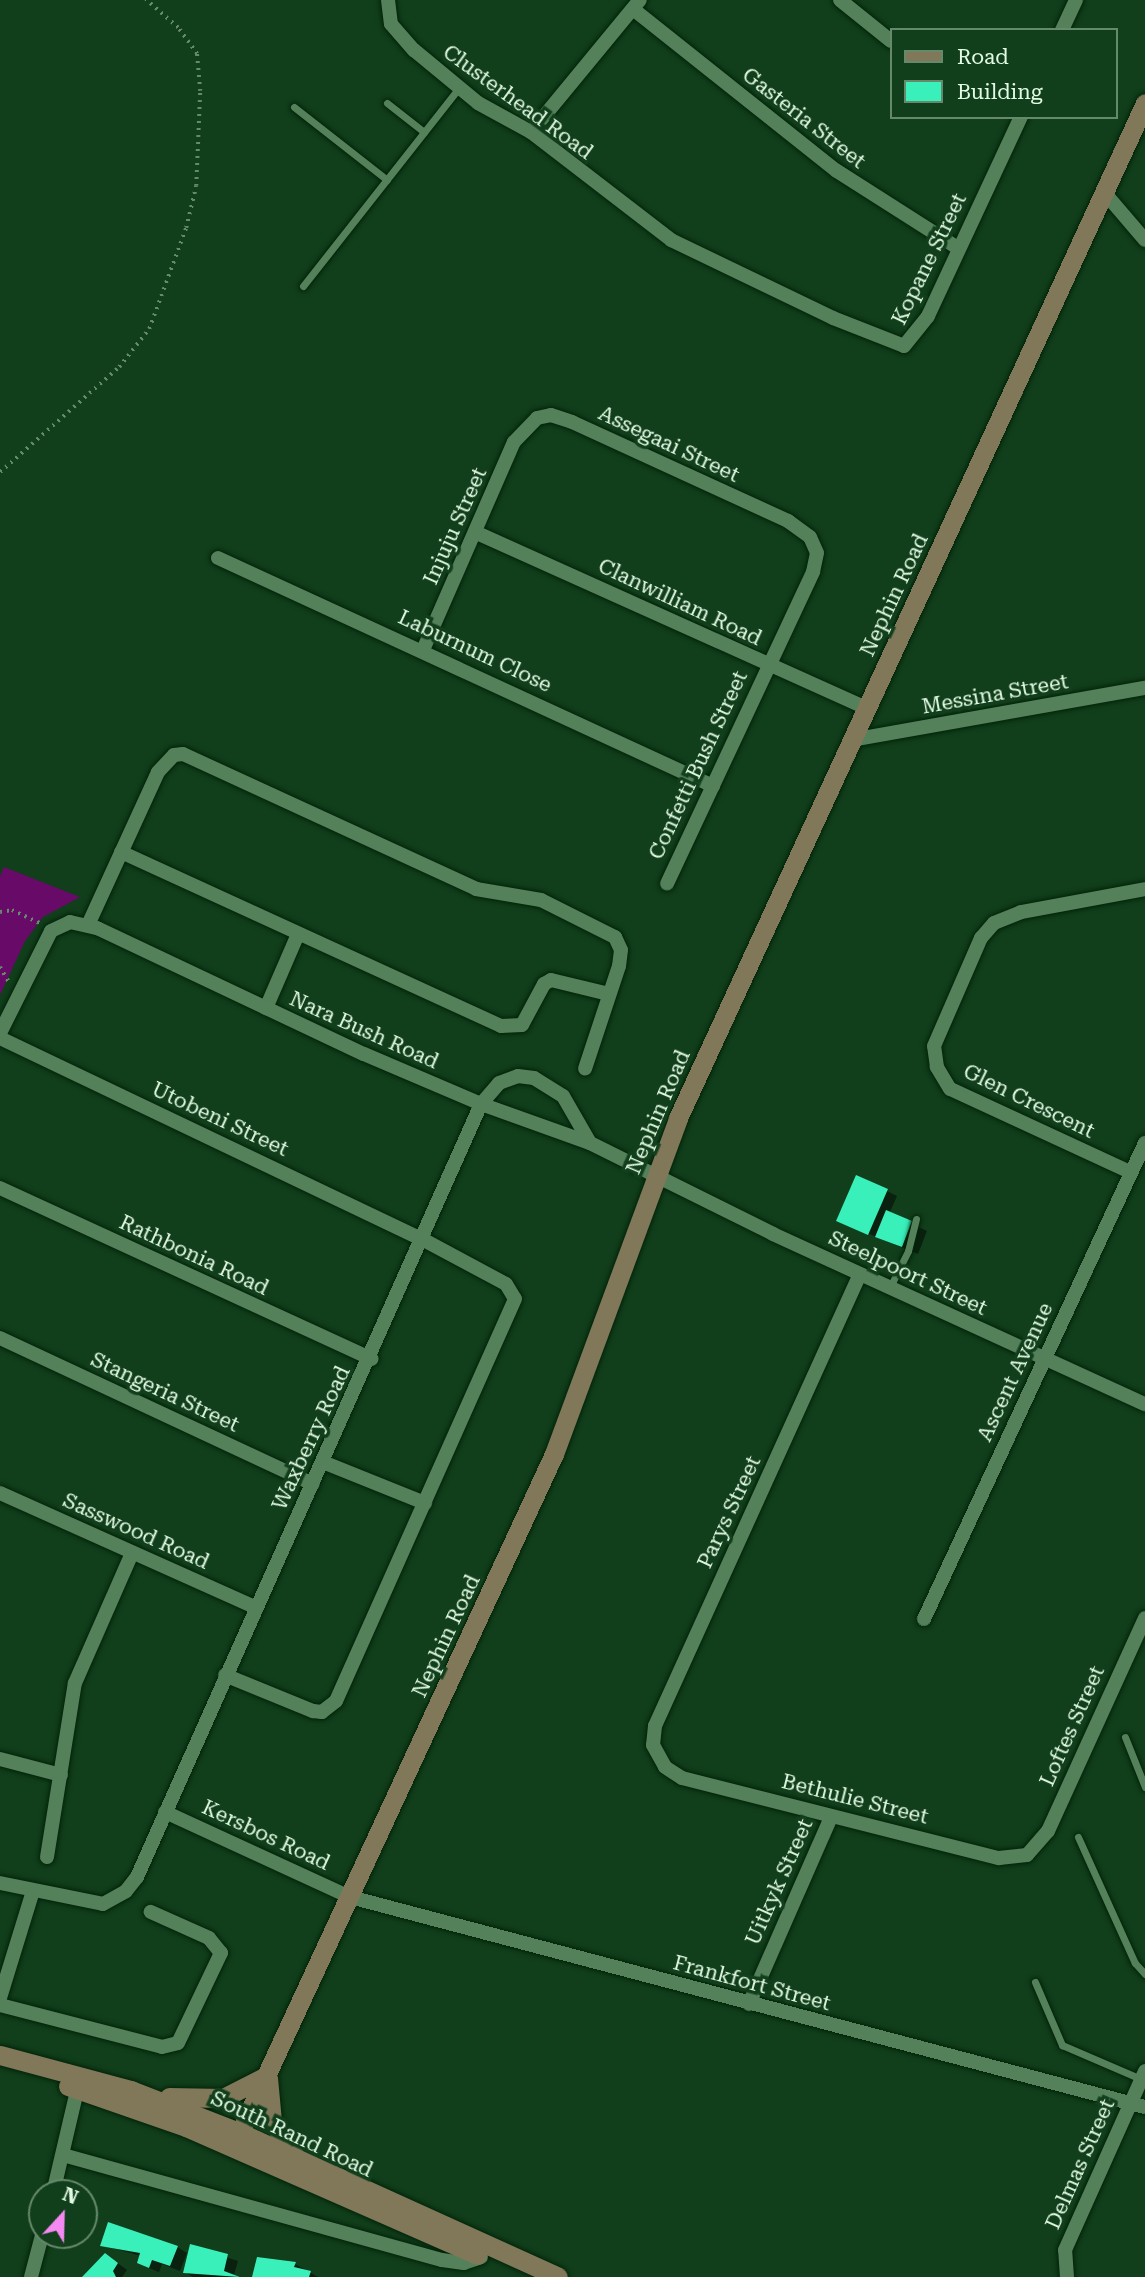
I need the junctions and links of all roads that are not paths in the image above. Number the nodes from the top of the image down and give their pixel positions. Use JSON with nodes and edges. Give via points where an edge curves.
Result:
{"nodes":[{"id":1,"x":388,"y":0,"type":"edge"},
{"id":2,"x":840,"y":0,"type":"edge"},
{"id":3,"x":1074,"y":1,"type":"edge"},
{"id":4,"x":636,"y":5,"type":"edge"},
{"id":5,"x":1063,"y":28,"type":"edge"},
{"id":6,"x":890,"y":40,"type":"edge"},
{"id":7,"x":459,"y":88,"type":"junction"},
{"id":8,"x":387,"y":103,"type":"dead end"},
{"id":9,"x":1145,"y":103,"type":"edge"},
{"id":10,"x":294,"y":107,"type":"dead end"},
{"id":11,"x":1016,"y":119,"type":"edge"},
{"id":12,"x":424,"y":132,"type":"junction"},
{"id":13,"x":531,"y":132,"type":"junction"},
{"id":14,"x":387,"y":180,"type":"junction"},
{"id":15,"x":1104,"y":192,"type":"junction"},
{"id":16,"x":1145,"y":240,"type":"edge"},
{"id":17,"x":958,"y":248,"type":"junction"},
{"id":18,"x":303,"y":286,"type":"dead end"},
{"id":19,"x":833,"y":318,"type":"joint"},
{"id":20,"x":531,"y":422,"type":"joint"},
{"id":21,"x":788,"y":521,"type":"joint"},
{"id":22,"x":477,"y":533,"type":"junction"},
{"id":23,"x":218,"y":558,"type":"dead end"},
{"id":24,"x":423,"y":650,"type":"junction"},
{"id":25,"x":768,"y":665,"type":"junction"},
{"id":26,"x":1145,"y":688,"type":"edge"},
{"id":27,"x":866,"y":708,"type":"junction"},
{"id":28,"x":852,"y":740,"type":"junction"},
{"id":29,"x":713,"y":786,"type":"junction"},
{"id":30,"x":121,"y":852,"type":"junction"},
{"id":31,"x":667,"y":883,"type":"dead end"},
{"id":32,"x":1145,"y":890,"type":"edge"},
{"id":33,"x":88,"y":925,"type":"junction"},
{"id":34,"x":298,"y":934,"type":"junction"},
{"id":35,"x":609,"y":994,"type":"junction"},
{"id":36,"x":266,"y":1008,"type":"junction"},
{"id":37,"x":0,"y":1036,"type":"edge"},
{"id":38,"x":585,"y":1069,"type":"dead end"},
{"id":39,"x":481,"y":1104,"type":"junction"},
{"id":40,"x":590,"y":1143,"type":"junction"},
{"id":41,"x":1145,"y":1143,"type":"edge"},
{"id":42,"x":1130,"y":1172,"type":"junction"},
{"id":43,"x":655,"y":1175,"type":"junction"},
{"id":44,"x":0,"y":1188,"type":"edge"},
{"id":45,"x":916,"y":1219,"type":"dead end"},
{"id":46,"x":422,"y":1239,"type":"junction"},
{"id":47,"x":860,"y":1274,"type":"junction"},
{"id":48,"x":889,"y":1288,"type":"junction"},
{"id":49,"x":0,"y":1338,"type":"edge"},
{"id":50,"x":1044,"y":1358,"type":"junction"},
{"id":51,"x":371,"y":1359,"type":"junction"},
{"id":52,"x":1145,"y":1404,"type":"edge"},
{"id":53,"x":323,"y":1462,"type":"junction"},
{"id":54,"x":313,"y":1484,"type":"junction"},
{"id":55,"x":0,"y":1493,"type":"edge"},
{"id":56,"x":425,"y":1503,"type":"junction"},
{"id":57,"x":132,"y":1553,"type":"junction"},
{"id":58,"x":255,"y":1607,"type":"junction"},
{"id":59,"x":1145,"y":1618,"type":"edge"},
{"id":60,"x":924,"y":1619,"type":"dead end"},
{"id":61,"x":225,"y":1675,"type":"junction"},
{"id":62,"x":1125,"y":1737,"type":"dead end"},
{"id":63,"x":0,"y":1759,"type":"edge"},
{"id":64,"x":665,"y":1767,"type":"joint"},
{"id":65,"x":61,"y":1775,"type":"junction"},
{"id":66,"x":1145,"y":1787,"type":"edge"},
{"id":67,"x":165,"y":1812,"type":"junction"},
{"id":68,"x":831,"y":1817,"type":"junction"},
{"id":69,"x":1078,"y":1837,"type":"dead end"},
{"id":70,"x":1035,"y":1849,"type":"joint"},
{"id":71,"x":47,"y":1857,"type":"dead end"},
{"id":72,"x":0,"y":1883,"type":"edge"},
{"id":73,"x":33,"y":1891,"type":"junction"},
{"id":74,"x":350,"y":1898,"type":"junction"},
{"id":75,"x":151,"y":1912,"type":"dead end"},
{"id":76,"x":1145,"y":1974,"type":"edge"},
{"id":77,"x":1035,"y":1982,"type":"dead end"},
{"id":78,"x":0,"y":1998,"type":"edge"},
{"id":79,"x":0,"y":2004,"type":"edge"},
{"id":80,"x":749,"y":2004,"type":"junction"},
{"id":81,"x":0,"y":2055,"type":"edge"},
{"id":82,"x":0,"y":2067,"type":"edge"},
{"id":83,"x":269,"y":2075,"type":"junction"},
{"id":84,"x":1143,"y":2075,"type":"edge"},
{"id":85,"x":79,"y":2083,"type":"junction"},
{"id":86,"x":131,"y":2090,"type":"junction"},
{"id":87,"x":1130,"y":2103,"type":"junction"},
{"id":88,"x":1145,"y":2107,"type":"edge"},
{"id":89,"x":236,"y":2140,"type":"junction"},
{"id":90,"x":63,"y":2155,"type":"junction"},
{"id":91,"x":308,"y":2166,"type":"junction"},
{"id":92,"x":57,"y":2179,"type":"edge"},
{"id":93,"x":38,"y":2249,"type":"edge"},
{"id":94,"x":481,"y":2257,"type":"junction"},
{"id":95,"x":31,"y":2277,"type":"edge"},
{"id":96,"x":534,"y":2277,"type":"edge"},
{"id":97,"x":558,"y":2277,"type":"edge"},
{"id":98,"x":1067,"y":2277,"type":"edge"}],
"edges":[{"from":1,"to":7,"type":"street","name":"Clusterhead Road","via":[[387,15],[398,35]]},
{"from":2,"to":6,"type":"street"},
{"from":3,"to":5,"type":"street"},
{"from":4,"to":13,"type":"street"},
{"from":4,"to":17,"type":"street","name":"Gasteria Street","via":[[843,176]]},
{"from":7,"to":12,"type":"lane"},
{"from":7,"to":13,"type":"street","name":"Clusterhead Road","via":[[501,119]]},
{"from":8,"to":12,"type":"lane"},
{"from":9,"to":15,"type":"street","name":"Nephin Road"},
{"from":10,"to":14,"type":"lane"},
{"from":11,"to":17,"type":"street","name":"Kopane Street"},
{"from":12,"to":14,"type":"lane"},
{"from":13,"to":19,"type":"street","name":"Clusterhead Road","via":[[671,240]]},
{"from":14,"to":18,"type":"lane"},
{"from":15,"to":16,"type":"street"},
{"from":15,"to":27,"type":"street","name":"Nephin Road"},
{"from":17,"to":19,"type":"street","name":"Kopane Street","via":[[919,333],[904,346]]},
{"from":20,"to":21,"type":"street","name":"Assegaai Street","via":[[559,417]]},
{"from":20,"to":22,"type":"street","name":"Injuju Street","via":[[514,442]]},
{"from":21,"to":25,"type":"street","name":"Confetti Bush Street","via":[[810,537],[817,562]]},
{"from":22,"to":24,"type":"street","name":"Injuju Street"},
{"from":22,"to":25,"type":"street","name":"Clanwilliam Road"},
{"from":23,"to":24,"type":"street","name":"Laburnum Close"},
{"from":24,"to":29,"type":"street","name":"Laburnum Close"},
{"from":25,"to":27,"type":"street","name":"Clanwilliam Road"},
{"from":25,"to":29,"type":"street","name":"Confetti Bush Street"},
{"from":26,"to":28,"type":"street","name":"Messina Street"},
{"from":27,"to":28,"type":"street","name":"Nephin Road"},
{"from":28,"to":43,"type":"street","name":"Nephin Road"},
{"from":29,"to":31,"type":"street","name":"Confetti Bush Street"},
{"from":30,"to":33,"type":"street"},
{"from":30,"to":34,"type":"street"},
{"from":30,"to":35,"type":"street","via":[[164,762],[174,755],[190,756],[476,889],[541,900],[604,929],[615,937],[621,950]]},
{"from":32,"to":42,"type":"street","name":"Glen Crescent","via":[[1032,909],[994,923],[981,939],[934,1046],[937,1067],[950,1090]]},
{"from":33,"to":36,"type":"street","name":"Nara Bush Road"},
{"from":33,"to":37,"type":"street","name":"Nara Bush Road","via":[[55,928]]},
{"from":34,"to":35,"type":"street","via":[[513,1029],[522,1026],[544,984],[551,980]]},
{"from":34,"to":36,"type":"street"},
{"from":35,"to":38,"type":"street"},
{"from":36,"to":39,"type":"street","name":"Nara Bush Road"},
{"from":37,"to":46,"type":"street","name":"Utobeni Street"},
{"from":39,"to":40,"type":"street","name":"Nara Bush Road"},
{"from":39,"to":40,"type":"street","name":"Waxberry Road","via":[[499,1083],[518,1076],[534,1078],[563,1096]]},
{"from":39,"to":46,"type":"street","name":"Waxberry Road"},
{"from":40,"to":43,"type":"street","name":"Nara Bush Road"},
{"from":41,"to":42,"type":"street","name":"Ascent Avenue"},
{"from":42,"to":50,"type":"street","name":"Ascent Avenue"},
{"from":43,"to":47,"type":"street","name":"Steelpoort Street"},
{"from":43,"to":74,"type":"street","name":"Nephin Road","via":[[559,1443]]},
{"from":44,"to":51,"type":"street","name":"Rathbonia Road"},
{"from":45,"to":48,"type":"lane","via":[[908,1251]]},
{"from":46,"to":51,"type":"street","name":"Waxberry Road"},
{"from":46,"to":56,"type":"street","name":"Utobeni Street","via":[[506,1284],[515,1299]]},
{"from":47,"to":48,"type":"street","name":"Steelpoort Street"},
{"from":47,"to":64,"type":"street","name":"Parys Street","via":[[655,1726],[653,1745]]},
{"from":48,"to":50,"type":"street","name":"Steelpoort Street"},
{"from":49,"to":54,"type":"street","name":"Stangeria Street"},
{"from":50,"to":52,"type":"street","name":"Steelpoort Street"},
{"from":50,"to":60,"type":"street","name":"Ascent Avenue"},
{"from":51,"to":53,"type":"street","name":"Waxberry Road"},
{"from":53,"to":54,"type":"street","name":"Waxberry Road"},
{"from":53,"to":56,"type":"street"},
{"from":54,"to":58,"type":"street","name":"Waxberry Road"},
{"from":55,"to":57,"type":"street","name":"Sasswood Road"},
{"from":56,"to":61,"type":"street","via":[[330,1708],[313,1711]]},
{"from":57,"to":58,"type":"street","name":"Sasswood Road"},
{"from":57,"to":65,"type":"street","via":[[75,1683]]},
{"from":58,"to":61,"type":"street","name":"Waxberry Road"},
{"from":59,"to":70,"type":"street","name":"Loftes Street","via":[[1048,1831]]},
{"from":61,"to":67,"type":"street","name":"Waxberry Road"},
{"from":62,"to":66,"type":"lane"},
{"from":63,"to":65,"type":"street"},
{"from":64,"to":68,"type":"street","name":"Bethulie Street","via":[[682,1777]]},
{"from":65,"to":71,"type":"street"},
{"from":67,"to":73,"type":"street","name":"Waxberry Road","via":[[126,1891],[116,1900],[92,1903]]},
{"from":67,"to":74,"type":"street","name":"Kersbos Road"},
{"from":68,"to":70,"type":"street","name":"Bethulie Street","via":[[999,1858]]},
{"from":68,"to":80,"type":"street","name":"Uitkyk Street"},
{"from":69,"to":76,"type":"lane","via":[[1130,1953]]},
{"from":72,"to":73,"type":"street"},
{"from":73,"to":78,"type":"street"},
{"from":74,"to":80,"type":"street","name":"Frankfort Street"},
{"from":74,"to":83,"type":"street","name":"Nephin Road"},
{"from":75,"to":79,"type":"street","via":[[209,1938],[221,1953],[178,2043],[162,2047]]},
{"from":77,"to":84,"type":"lane","via":[[1062,2045]]},
{"from":80,"to":87,"type":"street","name":"Frankfort Street"},
{"from":81,"to":85,"type":"street","name":"South Rand Road"},
{"from":82,"to":85,"type":"street","name":"South Rand Road"},
{"from":83,"to":86,"type":"street","via":[[245,2090],[210,2100]]},
{"from":83,"to":89,"type":"street","name":"Nephin Road"},
{"from":83,"to":91,"type":"street","via":[[270,2113],[278,2134]]},
{"from":84,"to":87,"type":"street","name":"Delmas Street"},
{"from":85,"to":86,"type":"street","name":"South Rand Road"},
{"from":85,"to":89,"type":"street","name":"South Rand Road"},
{"from":85,"to":90,"type":"street"},
{"from":86,"to":89,"type":"street","name":"South Rand Road"},
{"from":87,"to":88,"type":"street","name":"Frankfort Street"},
{"from":87,"to":98,"type":"street","name":"Delmas Street","via":[[1065,2250]]},
{"from":89,"to":91,"type":"street","name":"South Rand Road"},
{"from":89,"to":94,"type":"street","name":"South Rand Road"},
{"from":90,"to":92,"type":"street"},
{"from":90,"to":94,"type":"street","name":"South Rand Road","via":[[458,2263]]},
{"from":91,"to":97,"type":"street","name":"South Rand Road"},
{"from":93,"to":95,"type":"street"},
{"from":94,"to":96,"type":"street","name":"South Rand Road"}]}
